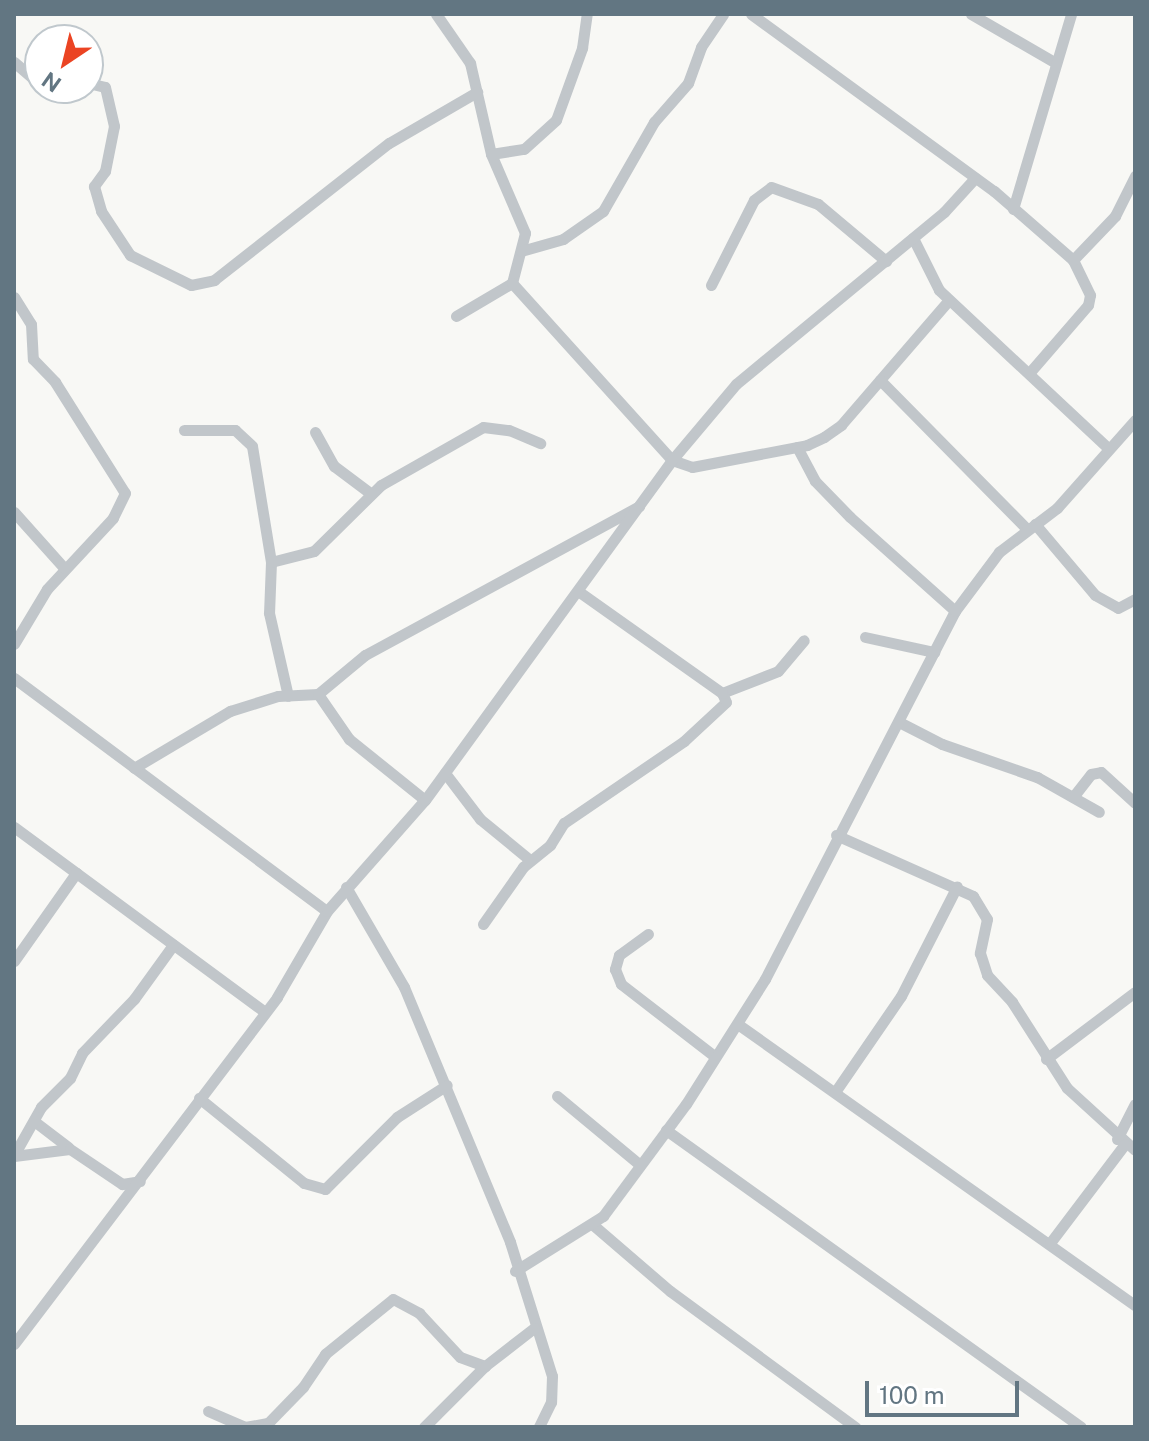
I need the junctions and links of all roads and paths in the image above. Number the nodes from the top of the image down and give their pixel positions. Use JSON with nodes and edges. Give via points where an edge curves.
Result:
{"nodes":[{"id":1,"x":436,"y":14,"type":"edge"},
{"id":2,"x":587,"y":14,"type":"edge"},
{"id":3,"x":723,"y":14,"type":"edge"},
{"id":4,"x":751,"y":14,"type":"edge"},
{"id":5,"x":971,"y":14,"type":"edge"},
{"id":6,"x":1071,"y":14,"type":"edge"},
{"id":7,"x":1056,"y":63,"type":"junction"},
{"id":8,"x":104,"y":87,"type":"edge"},
{"id":9,"x":477,"y":92,"type":"junction"},
{"id":10,"x":491,"y":154,"type":"junction"},
{"id":11,"x":1135,"y":176,"type":"edge"},
{"id":12,"x":975,"y":178,"type":"junction"},
{"id":13,"x":1013,"y":209,"type":"junction"},
{"id":14,"x":913,"y":238,"type":"junction"},
{"id":15,"x":521,"y":251,"type":"junction"},
{"id":16,"x":1073,"y":260,"type":"junction"},
{"id":17,"x":886,"y":261,"type":"junction"},
{"id":18,"x":512,"y":283,"type":"junction"},
{"id":19,"x":711,"y":285,"type":"dead end"},
{"id":20,"x":14,"y":297,"type":"edge"},
{"id":21,"x":949,"y":300,"type":"junction"},
{"id":22,"x":456,"y":316,"type":"dead end"},
{"id":23,"x":1029,"y":373,"type":"junction"},
{"id":24,"x":880,"y":380,"type":"junction"},
{"id":25,"x":1135,"y":420,"type":"edge"},
{"id":26,"x":184,"y":430,"type":"dead end"},
{"id":27,"x":315,"y":432,"type":"dead end"},
{"id":28,"x":540,"y":443,"type":"dead end"},
{"id":29,"x":797,"y":447,"type":"junction"},
{"id":30,"x":1108,"y":448,"type":"junction"},
{"id":31,"x":672,"y":460,"type":"junction"},
{"id":32,"x":370,"y":493,"type":"junction"},
{"id":33,"x":639,"y":506,"type":"junction"},
{"id":34,"x":14,"y":512,"type":"edge"},
{"id":35,"x":1031,"y":527,"type":"junction"},
{"id":36,"x":271,"y":562,"type":"junction"},
{"id":37,"x":64,"y":568,"type":"junction"},
{"id":38,"x":578,"y":591,"type":"junction"},
{"id":39,"x":1135,"y":599,"type":"edge"},
{"id":40,"x":955,"y":611,"type":"junction"},
{"id":41,"x":865,"y":637,"type":"dead end"},
{"id":42,"x":804,"y":640,"type":"dead end"},
{"id":43,"x":14,"y":644,"type":"edge"},
{"id":44,"x":934,"y":652,"type":"junction"},
{"id":45,"x":14,"y":678,"type":"edge"},
{"id":46,"x":722,"y":693,"type":"junction"},
{"id":47,"x":318,"y":694,"type":"junction"},
{"id":48,"x":288,"y":696,"type":"junction"},
{"id":49,"x":899,"y":722,"type":"junction"},
{"id":50,"x":134,"y":768,"type":"junction"},
{"id":51,"x":445,"y":773,"type":"junction"},
{"id":52,"x":1073,"y":797,"type":"junction"},
{"id":53,"x":425,"y":800,"type":"junction"},
{"id":54,"x":1135,"y":803,"type":"edge"},
{"id":55,"x":1099,"y":812,"type":"dead end"},
{"id":56,"x":14,"y":827,"type":"edge"},
{"id":57,"x":836,"y":835,"type":"junction"},
{"id":58,"x":530,"y":860,"type":"junction"},
{"id":59,"x":76,"y":873,"type":"junction"},
{"id":60,"x":957,"y":886,"type":"junction"},
{"id":61,"x":342,"y":892,"type":"junction"},
{"id":62,"x":314,"y":897,"type":"junction"},
{"id":63,"x":327,"y":911,"type":"junction"},
{"id":64,"x":483,"y":924,"type":"dead end"},
{"id":65,"x":648,"y":934,"type":"dead end"},
{"id":66,"x":173,"y":945,"type":"junction"},
{"id":67,"x":14,"y":961,"type":"edge"},
{"id":68,"x":1135,"y":992,"type":"edge"},
{"id":69,"x":265,"y":1012,"type":"junction"},
{"id":70,"x":739,"y":1025,"type":"junction"},
{"id":71,"x":714,"y":1056,"type":"junction"},
{"id":72,"x":1046,"y":1059,"type":"junction"},
{"id":73,"x":447,"y":1085,"type":"junction"},
{"id":74,"x":835,"y":1092,"type":"junction"},
{"id":75,"x":557,"y":1096,"type":"dead end"},
{"id":76,"x":199,"y":1098,"type":"junction"},
{"id":77,"x":1135,"y":1104,"type":"edge"},
{"id":78,"x":34,"y":1121,"type":"junction"},
{"id":79,"x":666,"y":1130,"type":"junction"},
{"id":80,"x":1126,"y":1144,"type":"edge"},
{"id":81,"x":70,"y":1149,"type":"junction"},
{"id":82,"x":14,"y":1156,"type":"edge"},
{"id":83,"x":640,"y":1165,"type":"junction"},
{"id":84,"x":140,"y":1181,"type":"junction"},
{"id":85,"x":592,"y":1224,"type":"junction"},
{"id":86,"x":1050,"y":1243,"type":"junction"},
{"id":87,"x":515,"y":1271,"type":"junction"},
{"id":88,"x":1135,"y":1305,"type":"edge"},
{"id":89,"x":534,"y":1328,"type":"junction"},
{"id":90,"x":14,"y":1344,"type":"edge"},
{"id":91,"x":485,"y":1366,"type":"junction"},
{"id":92,"x":208,"y":1411,"type":"dead end"},
{"id":93,"x":424,"y":1427,"type":"edge"},
{"id":94,"x":539,"y":1427,"type":"edge"},
{"id":95,"x":855,"y":1427,"type":"edge"},
{"id":96,"x":1081,"y":1427,"type":"edge"}],
"edges":[{"from":1,"to":9,"type":"street","via":[[461,43]]},
{"from":2,"to":10,"type":"street","via":[[582,48],[556,120],[524,149]]},
{"from":3,"to":15,"type":"street","via":[[701,47],[688,83],[654,122],[603,211],[563,239]]},
{"from":4,"to":12,"type":"street"},
{"from":5,"to":7,"type":"street"},
{"from":6,"to":7,"type":"street"},
{"from":7,"to":13,"type":"street"},
{"from":8,"to":9,"type":"street","via":[[114,126],[105,171],[94,186],[101,211],[130,255],[191,285],[214,280],[389,143]]},
{"from":9,"to":10,"type":"street"},
{"from":10,"to":15,"type":"street","via":[[525,233]]},
{"from":11,"to":16,"type":"street","via":[[1115,216]]},
{"from":12,"to":13,"type":"street"},
{"from":12,"to":14,"type":"street"},
{"from":13,"to":16,"type":"street"},
{"from":14,"to":17,"type":"street"},
{"from":14,"to":21,"type":"street"},
{"from":15,"to":18,"type":"street"},
{"from":16,"to":23,"type":"street","via":[[1090,295],[1088,305]]},
{"from":17,"to":19,"type":"street","via":[[818,204],[771,187],[754,200]]},
{"from":17,"to":31,"type":"street","via":[[736,384]]},
{"from":18,"to":22,"type":"street"},
{"from":18,"to":31,"type":"street"},
{"from":20,"to":37,"type":"street","via":[[31,324],[33,359],[55,382],[125,493],[113,518]]},
{"from":21,"to":23,"type":"street"},
{"from":21,"to":24,"type":"street"},
{"from":23,"to":30,"type":"street"},
{"from":24,"to":29,"type":"street","via":[[841,425]]},
{"from":24,"to":35,"type":"street"},
{"from":25,"to":30,"type":"street"},
{"from":26,"to":36,"type":"street","via":[[235,430],[252,446]]},
{"from":27,"to":32,"type":"street","via":[[334,466]]},
{"from":28,"to":32,"type":"street","via":[[509,430],[483,427]]},
{"from":29,"to":31,"type":"street","via":[[709,467]]},
{"from":29,"to":40,"type":"street","via":[[815,481]]},
{"from":30,"to":35,"type":"street","via":[[1074,491]]},
{"from":31,"to":33,"type":"street"},
{"from":32,"to":36,"type":"street","via":[[314,551]]},
{"from":33,"to":38,"type":"street"},
{"from":33,"to":47,"type":"street","via":[[365,655]]},
{"from":34,"to":37,"type":"street"},
{"from":35,"to":39,"type":"street","via":[[1095,595],[1118,608]]},
{"from":35,"to":40,"type":"street","via":[[999,552]]},
{"from":36,"to":48,"type":"street","via":[[269,613]]},
{"from":37,"to":43,"type":"street"},
{"from":38,"to":46,"type":"street"},
{"from":38,"to":51,"type":"street"},
{"from":40,"to":44,"type":"street"},
{"from":41,"to":44,"type":"street"},
{"from":42,"to":46,"type":"street","via":[[778,671]]},
{"from":44,"to":49,"type":"street"},
{"from":45,"to":50,"type":"street"},
{"from":46,"to":58,"type":"street","via":[[726,702],[721,712],[569,819],[550,845]]},
{"from":47,"to":48,"type":"street"},
{"from":47,"to":53,"type":"street","via":[[349,739]]},
{"from":48,"to":50,"type":"street","via":[[259,700],[200,724],[166,752]]},
{"from":49,"to":52,"type":"street"},
{"from":49,"to":57,"type":"street"},
{"from":50,"to":62,"type":"street","via":[[276,876]]},
{"from":51,"to":53,"type":"street"},
{"from":51,"to":58,"type":"street","via":[[480,819]]},
{"from":52,"to":54,"type":"street","via":[[1091,774],[1101,772]]},
{"from":52,"to":55,"type":"street"},
{"from":53,"to":61,"type":"street"},
{"from":56,"to":59,"type":"street"},
{"from":57,"to":60,"type":"street"},
{"from":57,"to":70,"type":"street"},
{"from":58,"to":64,"type":"street"},
{"from":59,"to":66,"type":"street"},
{"from":59,"to":67,"type":"street"},
{"from":60,"to":72,"type":"street","via":[[973,896],[987,919],[980,953],[987,975],[1023,1017]]},
{"from":60,"to":74,"type":"street","via":[[901,996]]},
{"from":61,"to":62,"type":"street"},
{"from":61,"to":63,"type":"street"},
{"from":61,"to":73,"type":"street","via":[[404,987]]},
{"from":62,"to":63,"type":"street"},
{"from":63,"to":69,"type":"street"},
{"from":65,"to":71,"type":"street","via":[[619,955],[615,969],[621,984]]},
{"from":66,"to":69,"type":"street"},
{"from":66,"to":78,"type":"street","via":[[134,999],[98,1033]]},
{"from":68,"to":72,"type":"street"},
{"from":69,"to":76,"type":"street"},
{"from":70,"to":71,"type":"street"},
{"from":70,"to":74,"type":"street"},
{"from":71,"to":79,"type":"street"},
{"from":72,"to":80,"type":"street"},
{"from":73,"to":76,"type":"street","via":[[397,1117],[325,1189],[304,1183]]},
{"from":73,"to":87,"type":"street","via":[[510,1242]]},
{"from":74,"to":86,"type":"street"},
{"from":75,"to":83,"type":"street"},
{"from":76,"to":84,"type":"street"},
{"from":77,"to":80,"type":"street"},
{"from":78,"to":81,"type":"street"},
{"from":78,"to":82,"type":"street"},
{"from":79,"to":83,"type":"street"},
{"from":79,"to":96,"type":"street"},
{"from":80,"to":86,"type":"street"},
{"from":81,"to":82,"type":"street"},
{"from":81,"to":84,"type":"street","via":[[122,1184]]},
{"from":83,"to":85,"type":"street"},
{"from":84,"to":90,"type":"street"},
{"from":85,"to":87,"type":"street"},
{"from":85,"to":95,"type":"street","via":[[670,1291]]},
{"from":86,"to":88,"type":"street"},
{"from":87,"to":89,"type":"street"},
{"from":89,"to":91,"type":"street"},
{"from":89,"to":94,"type":"street","via":[[552,1376],[551,1402]]},
{"from":91,"to":92,"type":"street","via":[[460,1357],[419,1313],[393,1299],[325,1354],[303,1387],[268,1423],[245,1427]]},
{"from":91,"to":93,"type":"street"}]}
